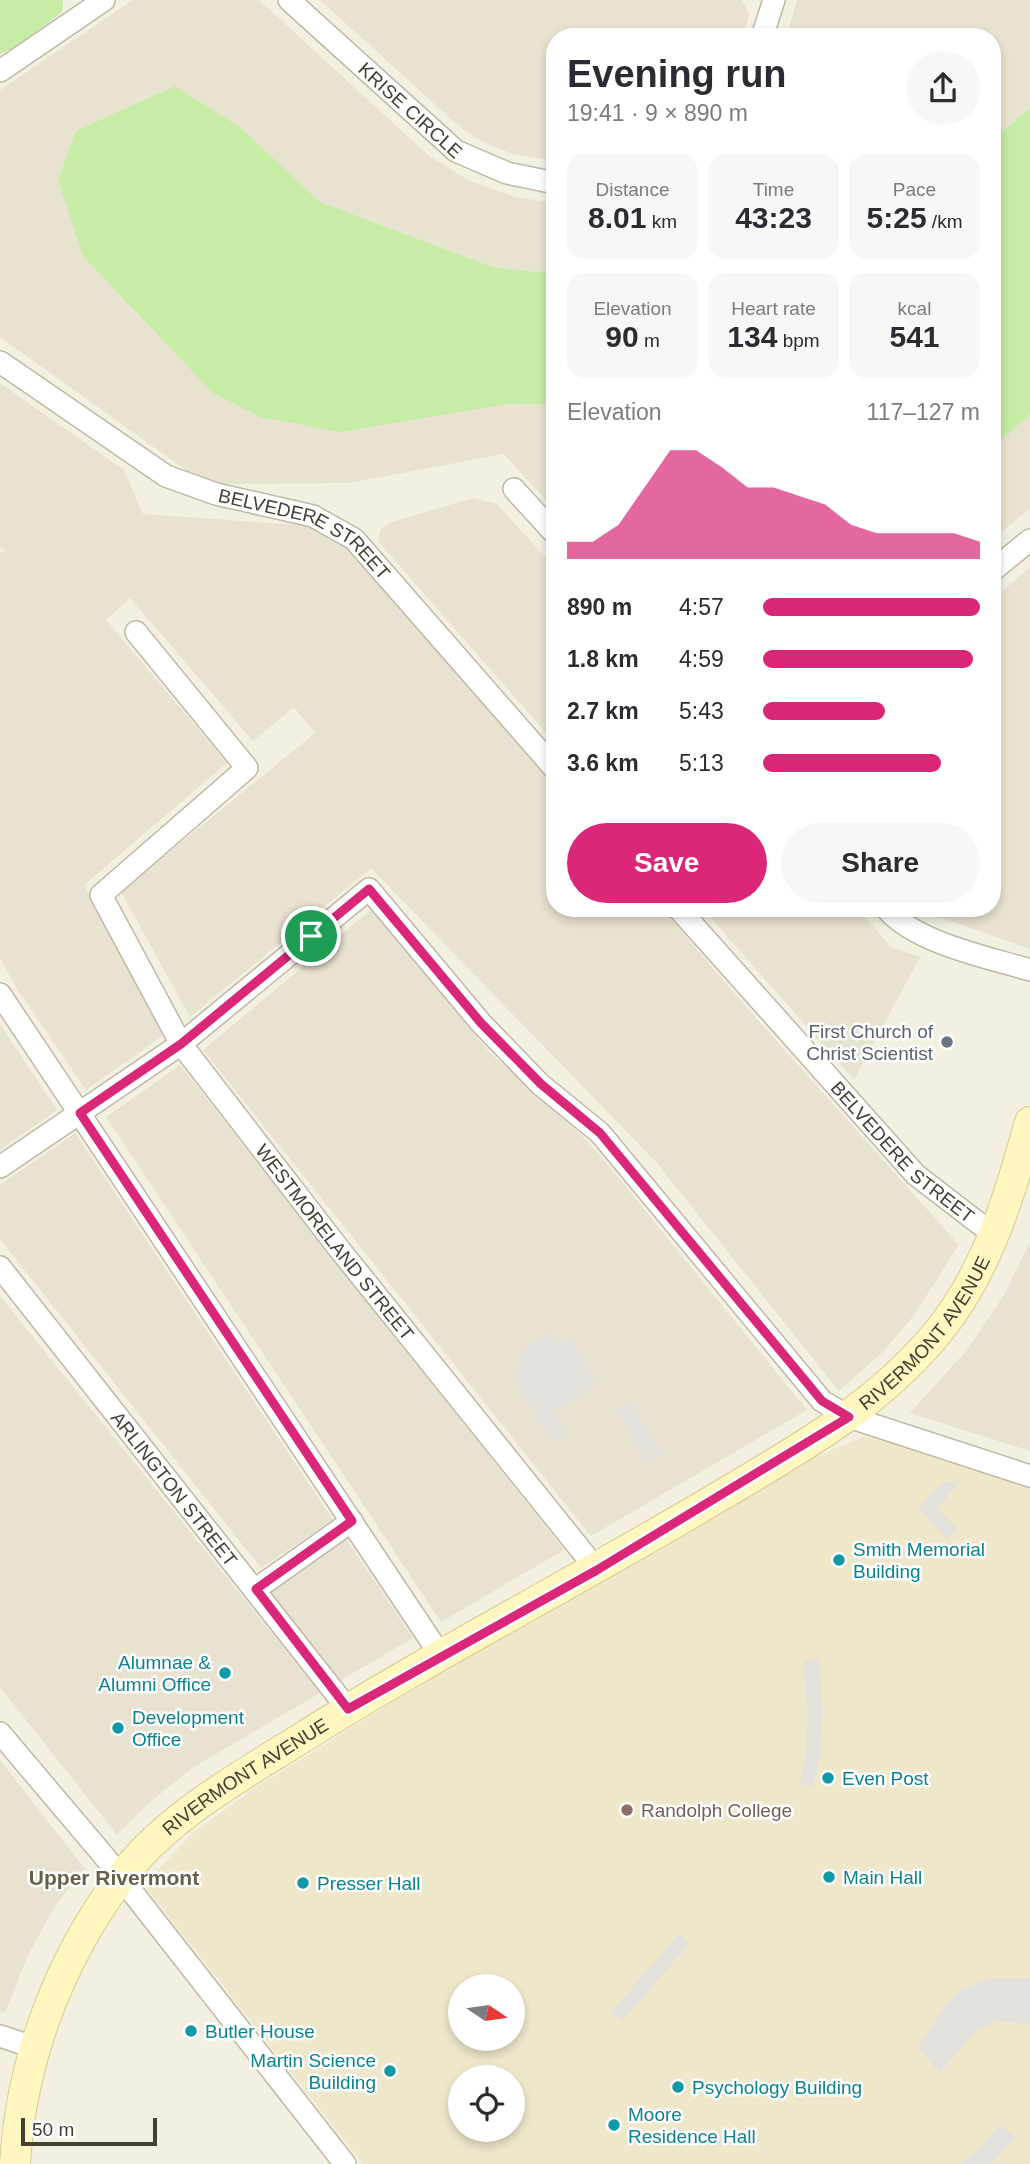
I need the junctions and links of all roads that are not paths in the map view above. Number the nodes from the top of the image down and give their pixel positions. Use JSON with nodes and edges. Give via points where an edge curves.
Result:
{"nodes":[{"id":1,"x":104,"y":0,"type":"edge"},
{"id":2,"x":289,"y":0,"type":"edge"},
{"id":3,"x":774,"y":0,"type":"edge"},
{"id":4,"x":765,"y":28,"type":"edge"},
{"id":5,"x":0,"y":71,"type":"edge"},
{"id":6,"x":546,"y":181,"type":"edge"},
{"id":7,"x":0,"y":362,"type":"edge"},
{"id":8,"x":514,"y":489,"type":"dead end"},
{"id":9,"x":546,"y":524,"type":"edge"},
{"id":10,"x":1030,"y":540,"type":"edge"},
{"id":11,"x":1001,"y":564,"type":"edge"},
{"id":12,"x":136,"y":632,"type":"dead end"},
{"id":13,"x":546,"y":759,"type":"edge"},
{"id":14,"x":686,"y":917,"type":"edge"},
{"id":15,"x":894,"y":917,"type":"edge"},
{"id":16,"x":1030,"y":970,"type":"edge"},
{"id":17,"x":0,"y":994,"type":"edge"},
{"id":18,"x":181,"y":1044,"type":"junction"},
{"id":19,"x":80,"y":1113,"type":"junction"},
{"id":20,"x":1030,"y":1122,"type":"edge"},
{"id":21,"x":1026,"y":1154,"type":"edge"},
{"id":22,"x":0,"y":1167,"type":"edge"},
{"id":23,"x":994,"y":1235,"type":"junction"},
{"id":24,"x":0,"y":1267,"type":"edge"},
{"id":25,"x":849,"y":1417,"type":"junction"},
{"id":26,"x":1030,"y":1476,"type":"edge"},
{"id":27,"x":352,"y":1521,"type":"junction"},
{"id":28,"x":597,"y":1570,"type":"junction"},
{"id":29,"x":256,"y":1589,"type":"junction"},
{"id":30,"x":441,"y":1656,"type":"junction"},
{"id":31,"x":348,"y":1709,"type":"junction"},
{"id":32,"x":0,"y":1733,"type":"edge"},
{"id":33,"x":121,"y":1878,"type":"junction"},
{"id":34,"x":0,"y":2036,"type":"edge"},
{"id":35,"x":33,"y":2047,"type":"junction"},
{"id":36,"x":16,"y":2164,"type":"edge"},
{"id":37,"x":345,"y":2164,"type":"edge"}],
"edges":[{"from":1,"to":5,"type":"street"},
{"from":2,"to":6,"type":"street","name":"KRISE CIRCLE","via":[[456,151],[507,173]]},
{"from":3,"to":4,"type":"street"},
{"from":7,"to":13,"type":"street","name":"BELVEDERE STREET","via":[[166,476],[216,494],[313,516],[354,539]]},
{"from":8,"to":9,"type":"street"},
{"from":10,"to":11,"type":"street"},
{"from":12,"to":18,"type":"street","name":"WESTMORELAND STREET","via":[[247,768],[101,895]]},
{"from":14,"to":23,"type":"street","name":"BELVEDERE STREET","via":[[916,1175]]},
{"from":15,"to":16,"type":"street","via":[[952,946]]},
{"from":17,"to":19,"type":"street"},
{"from":18,"to":19,"type":"street"},
{"from":18,"to":25,"type":"street","via":[[369,889],[481,1023],[541,1084],[600,1133],[822,1401]]},
{"from":18,"to":28,"type":"street","name":"WESTMORELAND STREET"},
{"from":19,"to":22,"type":"street"},
{"from":19,"to":27,"type":"street"},
{"from":20,"to":21,"type":"main road","name":"RIVERMONT AVENUE"},
{"from":21,"to":23,"type":"main road","name":"RIVERMONT AVENUE"},
{"from":23,"to":25,"type":"main road","name":"RIVERMONT AVENUE","via":[[939,1331]]},
{"from":24,"to":29,"type":"street","name":"ARLINGTON STREET"},
{"from":25,"to":26,"type":"street"},
{"from":25,"to":28,"type":"main road","name":"RIVERMONT AVENUE"},
{"from":27,"to":29,"type":"street"},
{"from":27,"to":30,"type":"street"},
{"from":28,"to":30,"type":"main road","name":"RIVERMONT AVENUE"},
{"from":29,"to":31,"type":"street","name":"ARLINGTON STREET"},
{"from":30,"to":31,"type":"main road","name":"RIVERMONT AVENUE"},
{"from":31,"to":33,"type":"main road","name":"RIVERMONT AVENUE","via":[[191,1810]]},
{"from":32,"to":33,"type":"street"},
{"from":33,"to":35,"type":"main road","name":"RIVERMONT AVENUE","via":[[75,1952]]},
{"from":33,"to":37,"type":"street"},
{"from":34,"to":35,"type":"street"},
{"from":35,"to":36,"type":"main road","name":"RIVERMONT AVENUE"}]}
